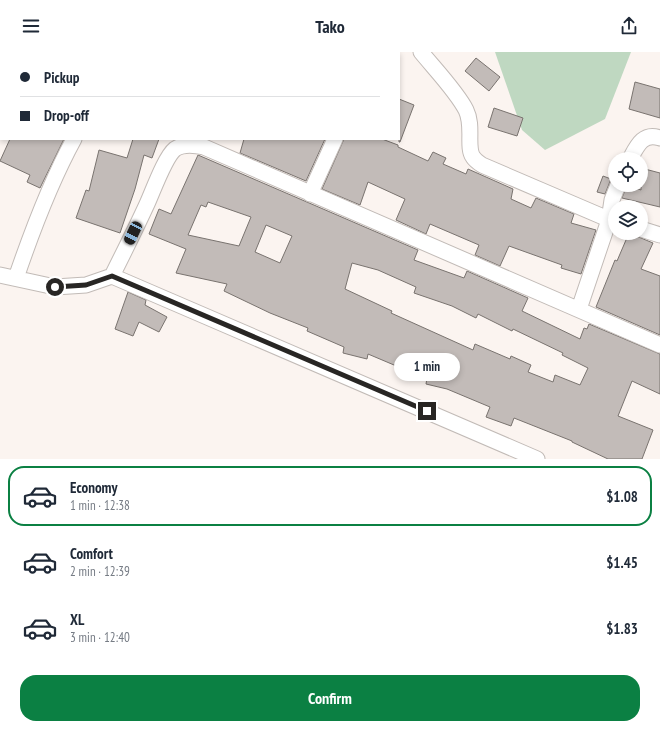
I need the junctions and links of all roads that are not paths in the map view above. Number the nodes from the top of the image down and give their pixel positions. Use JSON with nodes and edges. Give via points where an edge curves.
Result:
{"nodes":[{"id":1,"x":421,"y":52,"type":"edge"},
{"id":2,"x":660,"y":138,"type":"edge"},
{"id":3,"x":73,"y":140,"type":"edge"},
{"id":4,"x":335,"y":140,"type":"edge"},
{"id":5,"x":634,"y":152,"type":"edge"},
{"id":6,"x":310,"y":194,"type":"junction"},
{"id":7,"x":608,"y":219,"type":"edge"},
{"id":8,"x":608,"y":232,"type":"edge"},
{"id":9,"x":648,"y":232,"type":"edge"},
{"id":10,"x":660,"y":235,"type":"edge"},
{"id":11,"x":0,"y":275,"type":"edge"},
{"id":12,"x":112,"y":276,"type":"junction"},
{"id":13,"x":16,"y":278,"type":"junction"},
{"id":14,"x":579,"y":309,"type":"junction"},
{"id":15,"x":660,"y":345,"type":"edge"},
{"id":16,"x":537,"y":459,"type":"edge"}],
"edges":[{"from":1,"to":7,"type":"street","via":[[465,107],[471,132],[469,149],[473,158],[482,165]]},
{"from":2,"to":5,"type":"street","via":[[644,138]]},
{"from":3,"to":13,"type":"street","via":[[30,234]]},
{"from":4,"to":6,"type":"street"},
{"from":6,"to":12,"type":"street","via":[[204,147],[193,144],[175,149],[168,156]]},
{"from":6,"to":14,"type":"street"},
{"from":8,"to":14,"type":"street"},
{"from":9,"to":10,"type":"street"},
{"from":11,"to":13,"type":"street"},
{"from":12,"to":13,"type":"street","via":[[86,285],[55,287]]},
{"from":12,"to":16,"type":"street"},
{"from":14,"to":15,"type":"street"}]}
